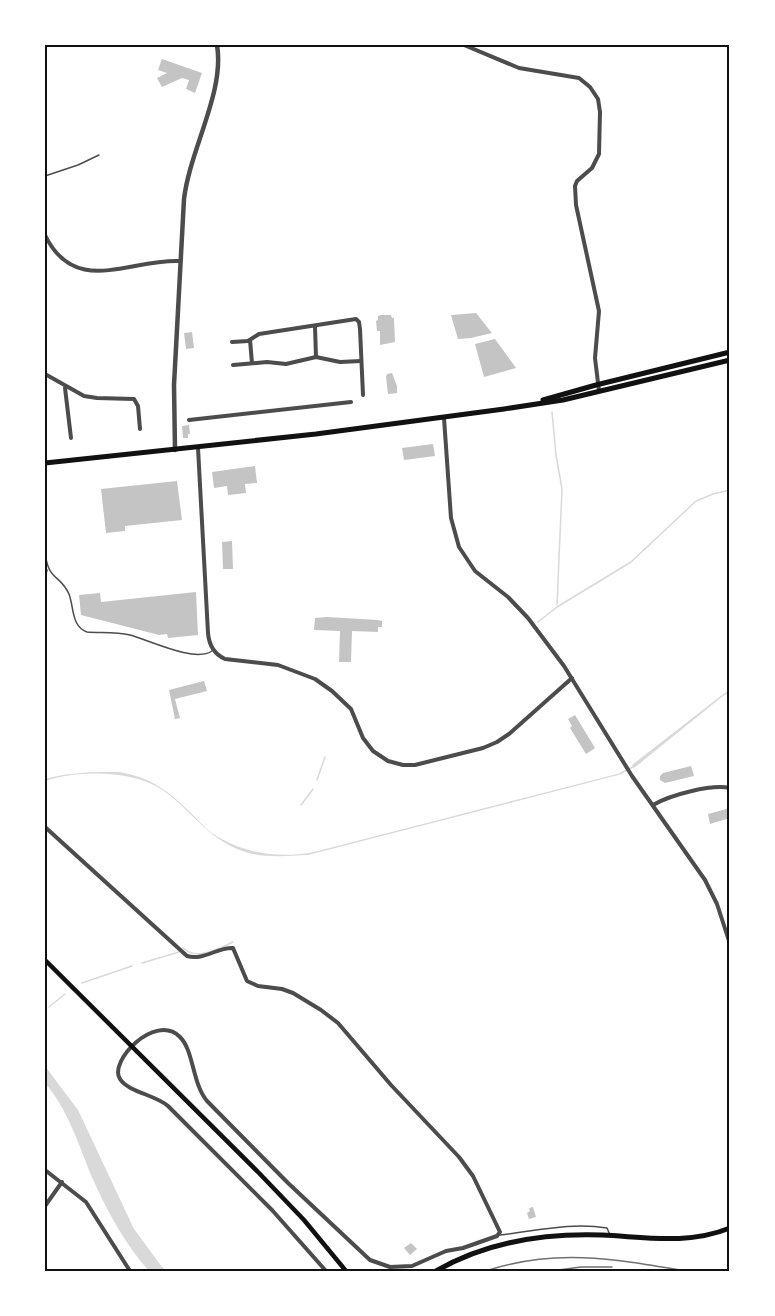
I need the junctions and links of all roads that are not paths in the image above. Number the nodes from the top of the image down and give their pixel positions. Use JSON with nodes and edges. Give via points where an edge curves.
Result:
{"nodes":[{"id":1,"x":217,"y":45,"type":"edge"},
{"id":2,"x":464,"y":45,"type":"edge"},
{"id":3,"x":99,"y":155,"type":"dead end"},
{"id":4,"x":45,"y":176,"type":"edge"},
{"id":5,"x":45,"y":235,"type":"edge"},
{"id":6,"x":180,"y":261,"type":"junction"},
{"id":7,"x":315,"y":327,"type":"junction"},
{"id":8,"x":250,"y":340,"type":"junction"},
{"id":9,"x":232,"y":342,"type":"dead end"},
{"id":10,"x":730,"y":352,"type":"edge"},
{"id":11,"x":315,"y":357,"type":"junction"},
{"id":12,"x":730,"y":360,"type":"edge"},
{"id":13,"x":361,"y":361,"type":"junction"},
{"id":14,"x":252,"y":363,"type":"junction"},
{"id":15,"x":233,"y":365,"type":"dead end"},
{"id":16,"x":45,"y":374,"type":"edge"},
{"id":17,"x":598,"y":384,"type":"junction"},
{"id":18,"x":65,"y":387,"type":"junction"},
{"id":19,"x":599,"y":391,"type":"junction"},
{"id":20,"x":363,"y":395,"type":"dead end"},
{"id":21,"x":351,"y":402,"type":"dead end"},
{"id":22,"x":520,"y":407,"type":"junction"},
{"id":23,"x":444,"y":418,"type":"junction"},
{"id":24,"x":189,"y":420,"type":"dead end"},
{"id":25,"x":140,"y":429,"type":"dead end"},
{"id":26,"x":71,"y":438,"type":"dead end"},
{"id":27,"x":198,"y":448,"type":"junction"},
{"id":28,"x":175,"y":450,"type":"junction"},
{"id":29,"x":45,"y":464,"type":"edge"},
{"id":30,"x":45,"y":552,"type":"edge"},
{"id":31,"x":48,"y":569,"type":"junction"},
{"id":32,"x":45,"y":578,"type":"edge"},
{"id":33,"x":213,"y":650,"type":"junction"},
{"id":34,"x":572,"y":678,"type":"junction"},
{"id":35,"x":730,"y":788,"type":"edge"},
{"id":36,"x":653,"y":805,"type":"junction"},
{"id":37,"x":45,"y":826,"type":"edge"},
{"id":38,"x":730,"y":944,"type":"edge"},
{"id":39,"x":45,"y":960,"type":"edge"},
{"id":40,"x":133,"y":1047,"type":"junction"},
{"id":41,"x":45,"y":1170,"type":"edge"},
{"id":42,"x":62,"y":1182,"type":"junction"},
{"id":43,"x":45,"y":1206,"type":"edge"},
{"id":44,"x":730,"y":1228,"type":"edge"},
{"id":45,"x":499,"y":1235,"type":"junction"},
{"id":46,"x":610,"y":1236,"type":"junction"},
{"id":47,"x":346,"y":1269,"type":"edge"},
{"id":48,"x":130,"y":1271,"type":"edge"},
{"id":49,"x":326,"y":1271,"type":"edge"},
{"id":50,"x":436,"y":1271,"type":"edge"}],
"edges":[{"from":1,"to":6,"type":"street","via":[[217,80],[186,182]]},
{"from":2,"to":17,"type":"street","via":[[514,67],[579,78],[598,99],[599,154],[575,186],[599,310],[595,358]]},
{"from":3,"to":4,"type":"lane"},
{"from":5,"to":6,"type":"street","via":[[60,258],[80,269]]},
{"from":6,"to":28,"type":"street"},
{"from":7,"to":8,"type":"street","via":[[260,334]]},
{"from":7,"to":11,"type":"street"},
{"from":7,"to":13,"type":"street","via":[[356,319]]},
{"from":8,"to":9,"type":"street"},
{"from":8,"to":14,"type":"street"},
{"from":10,"to":17,"type":"main road"},
{"from":11,"to":13,"type":"street"},
{"from":11,"to":14,"type":"street","via":[[286,364]]},
{"from":12,"to":19,"type":"main road"},
{"from":13,"to":20,"type":"street"},
{"from":14,"to":15,"type":"street"},
{"from":16,"to":18,"type":"street"},
{"from":17,"to":19,"type":"street"},
{"from":17,"to":22,"type":"main road"},
{"from":18,"to":25,"type":"street","via":[[92,398],[132,398],[138,404]]},
{"from":18,"to":26,"type":"street"},
{"from":19,"to":22,"type":"main road"},
{"from":21,"to":24,"type":"street"},
{"from":22,"to":23,"type":"main road"},
{"from":23,"to":27,"type":"main road"},
{"from":23,"to":34,"type":"street","via":[[452,518],[459,547],[475,571],[528,618]]},
{"from":27,"to":28,"type":"main road"},
{"from":27,"to":33,"type":"street","via":[[208,631]]},
{"from":28,"to":29,"type":"main road"},
{"from":30,"to":31,"type":"lane"},
{"from":31,"to":32,"type":"lane"},
{"from":31,"to":33,"type":"lane","via":[[68,593],[76,624],[83,631],[128,635],[201,656]]},
{"from":33,"to":34,"type":"street","via":[[228,659],[289,667],[321,682],[351,709],[373,751],[403,765],[497,742]]},
{"from":34,"to":36,"type":"street"},
{"from":35,"to":36,"type":"street","via":[[719,786],[678,795]]},
{"from":36,"to":38,"type":"street","via":[[705,880]]},
{"from":37,"to":45,"type":"street","via":[[187,956],[233,948],[248,981],[293,993],[338,1023],[459,1157],[473,1176]]},
{"from":39,"to":40,"type":"main road"},
{"from":40,"to":45,"type":"street","via":[[154,1031],[167,1030],[178,1035],[204,1097],[369,1260],[400,1268],[416,1265],[444,1251]]},
{"from":40,"to":47,"type":"main road","via":[[285,1201]]},
{"from":40,"to":49,"type":"street","via":[[118,1066],[120,1080],[168,1106],[272,1210]]},
{"from":41,"to":42,"type":"street"},
{"from":42,"to":43,"type":"street"},
{"from":42,"to":48,"type":"street","via":[[91,1208]]},
{"from":44,"to":46,"type":"main road","via":[[684,1239]]},
{"from":45,"to":46,"type":"lane","via":[[553,1227],[592,1227],[607,1228]]},
{"from":46,"to":50,"type":"main road","via":[[558,1235],[524,1240],[472,1254]]}]}
